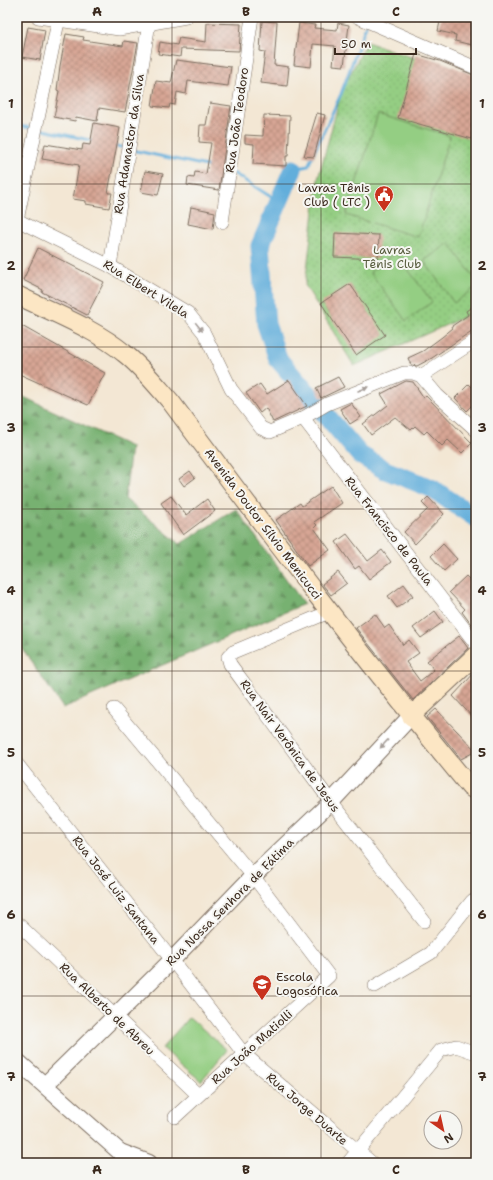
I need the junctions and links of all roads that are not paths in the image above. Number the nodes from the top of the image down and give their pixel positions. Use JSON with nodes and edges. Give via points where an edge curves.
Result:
{"nodes":[{"id":1,"x":38,"y":17,"type":"edge"},
{"id":2,"x":186,"y":17,"type":"edge"},
{"id":3,"x":252,"y":17,"type":"edge"},
{"id":4,"x":358,"y":17,"type":"edge"},
{"id":5,"x":58,"y":19,"type":"edge"},
{"id":6,"x":149,"y":23,"type":"junction"},
{"id":7,"x":476,"y":68,"type":"edge"},
{"id":8,"x":17,"y":220,"type":"edge"},
{"id":9,"x":222,"y":222,"type":"dead end"},
{"id":10,"x":110,"y":266,"type":"junction"},
{"id":11,"x":17,"y":295,"type":"edge"},
{"id":12,"x":476,"y":340,"type":"edge"},
{"id":13,"x":421,"y":376,"type":"junction"},
{"id":14,"x":308,"y":415,"type":"junction"},
{"id":15,"x":476,"y":430,"type":"edge"},
{"id":16,"x":329,"y":612,"type":"junction"},
{"id":17,"x":476,"y":644,"type":"edge"},
{"id":18,"x":476,"y":655,"type":"edge"},
{"id":19,"x":114,"y":709,"type":"dead end"},
{"id":20,"x":411,"y":716,"type":"junction"},
{"id":21,"x":17,"y":764,"type":"edge"},
{"id":22,"x":476,"y":791,"type":"edge"},
{"id":23,"x":331,"y":802,"type":"junction"},
{"id":24,"x":253,"y":876,"type":"junction"},
{"id":25,"x":474,"y":902,"type":"edge"},
{"id":26,"x":424,"y":921,"type":"dead end"},
{"id":27,"x":17,"y":923,"type":"edge"},
{"id":28,"x":172,"y":960,"type":"junction"},
{"id":29,"x":375,"y":986,"type":"dead end"},
{"id":30,"x":114,"y":1017,"type":"junction"},
{"id":31,"x":476,"y":1053,"type":"edge"},
{"id":32,"x":244,"y":1054,"type":"junction"},
{"id":33,"x":17,"y":1061,"type":"edge"},
{"id":34,"x":45,"y":1085,"type":"junction"},
{"id":35,"x":198,"y":1095,"type":"junction"},
{"id":36,"x":174,"y":1117,"type":"dead end"},
{"id":37,"x":357,"y":1152,"type":"junction"},
{"id":38,"x":134,"y":1160,"type":"edge"},
{"id":39,"x":348,"y":1163,"type":"edge"},
{"id":40,"x":372,"y":1163,"type":"edge"}],
"edges":[{"from":1,"to":5,"type":"street"},
{"from":2,"to":6,"type":"street"},
{"from":3,"to":9,"type":"street","name":"Rua João Teodoro"},
{"from":4,"to":7,"type":"street"},
{"from":5,"to":6,"type":"street","via":[[119,28]]},
{"from":5,"to":8,"type":"street"},
{"from":6,"to":10,"type":"street","name":"Rua Adamastor da Silva"},
{"from":8,"to":10,"type":"street","name":"Rua Elbert Vilela"},
{"from":10,"to":14,"type":"street","name":"Rua Elbert Vilela","one_way":true,"via":[[188,313],[204,333],[232,389],[262,428],[270,432]]},
{"from":11,"to":16,"type":"main road","name":"Avenida Doutor Sílvio Menicucci","via":[[101,337],[124,353],[146,374],[171,402]]},
{"from":12,"to":13,"type":"street"},
{"from":14,"to":13,"type":"street","one_way":true,"via":[[327,404],[399,374],[413,373]]},
{"from":13,"to":15,"type":"street","via":[[437,395]]},
{"from":14,"to":17,"type":"street","name":"Rua Francisco de Paula"},
{"from":16,"to":20,"type":"main road","name":"Avenida Doutor Sílvio Menicucci"},
{"from":16,"to":23,"type":"street","name":"Rua Nair Verônica de Jesus","via":[[233,652],[228,657],[230,664]]},
{"from":18,"to":20,"type":"main road"},
{"from":19,"to":24,"type":"street"},
{"from":20,"to":22,"type":"main road","name":"Avenida Doutor Sílvio Menicucci"},
{"from":20,"to":23,"type":"street","name":"Rua Nossa Senhora de Fátima","one_way":true},
{"from":21,"to":28,"type":"street","name":"Rua José Luiz Santana"},
{"from":23,"to":24,"type":"street","name":"Rua Nossa Senhora de Fátima"},
{"from":23,"to":26,"type":"street","name":"Rua Nair Verônica de Jesus"},
{"from":24,"to":28,"type":"street","name":"Rua Nossa Senhora de Fátima"},
{"from":24,"to":32,"type":"street","name":"Rua João Matiolli","via":[[329,976]]},
{"from":25,"to":29,"type":"street","via":[[431,953]]},
{"from":27,"to":30,"type":"street","name":"Rua Alberto de Abreu"},
{"from":28,"to":30,"type":"street","name":"Rua Nossa Senhora de Fátima"},
{"from":28,"to":32,"type":"street","name":"Rua José Luiz Santana"},
{"from":30,"to":34,"type":"street","name":"Rua Nossa Senhora de Fátima"},
{"from":30,"to":35,"type":"street","name":"Rua Alberto de Abreu"},
{"from":31,"to":37,"type":"street","via":[[456,1046],[441,1050]]},
{"from":32,"to":35,"type":"street","name":"Rua João Matiolli"},
{"from":32,"to":37,"type":"street","name":"Rua Jorge Duarte"},
{"from":33,"to":34,"type":"street"},
{"from":34,"to":38,"type":"street"},
{"from":35,"to":36,"type":"street","name":"Rua João Matiolli"},
{"from":37,"to":39,"type":"street"},
{"from":37,"to":40,"type":"street","name":"Rua Jorge Duarte"}]}
